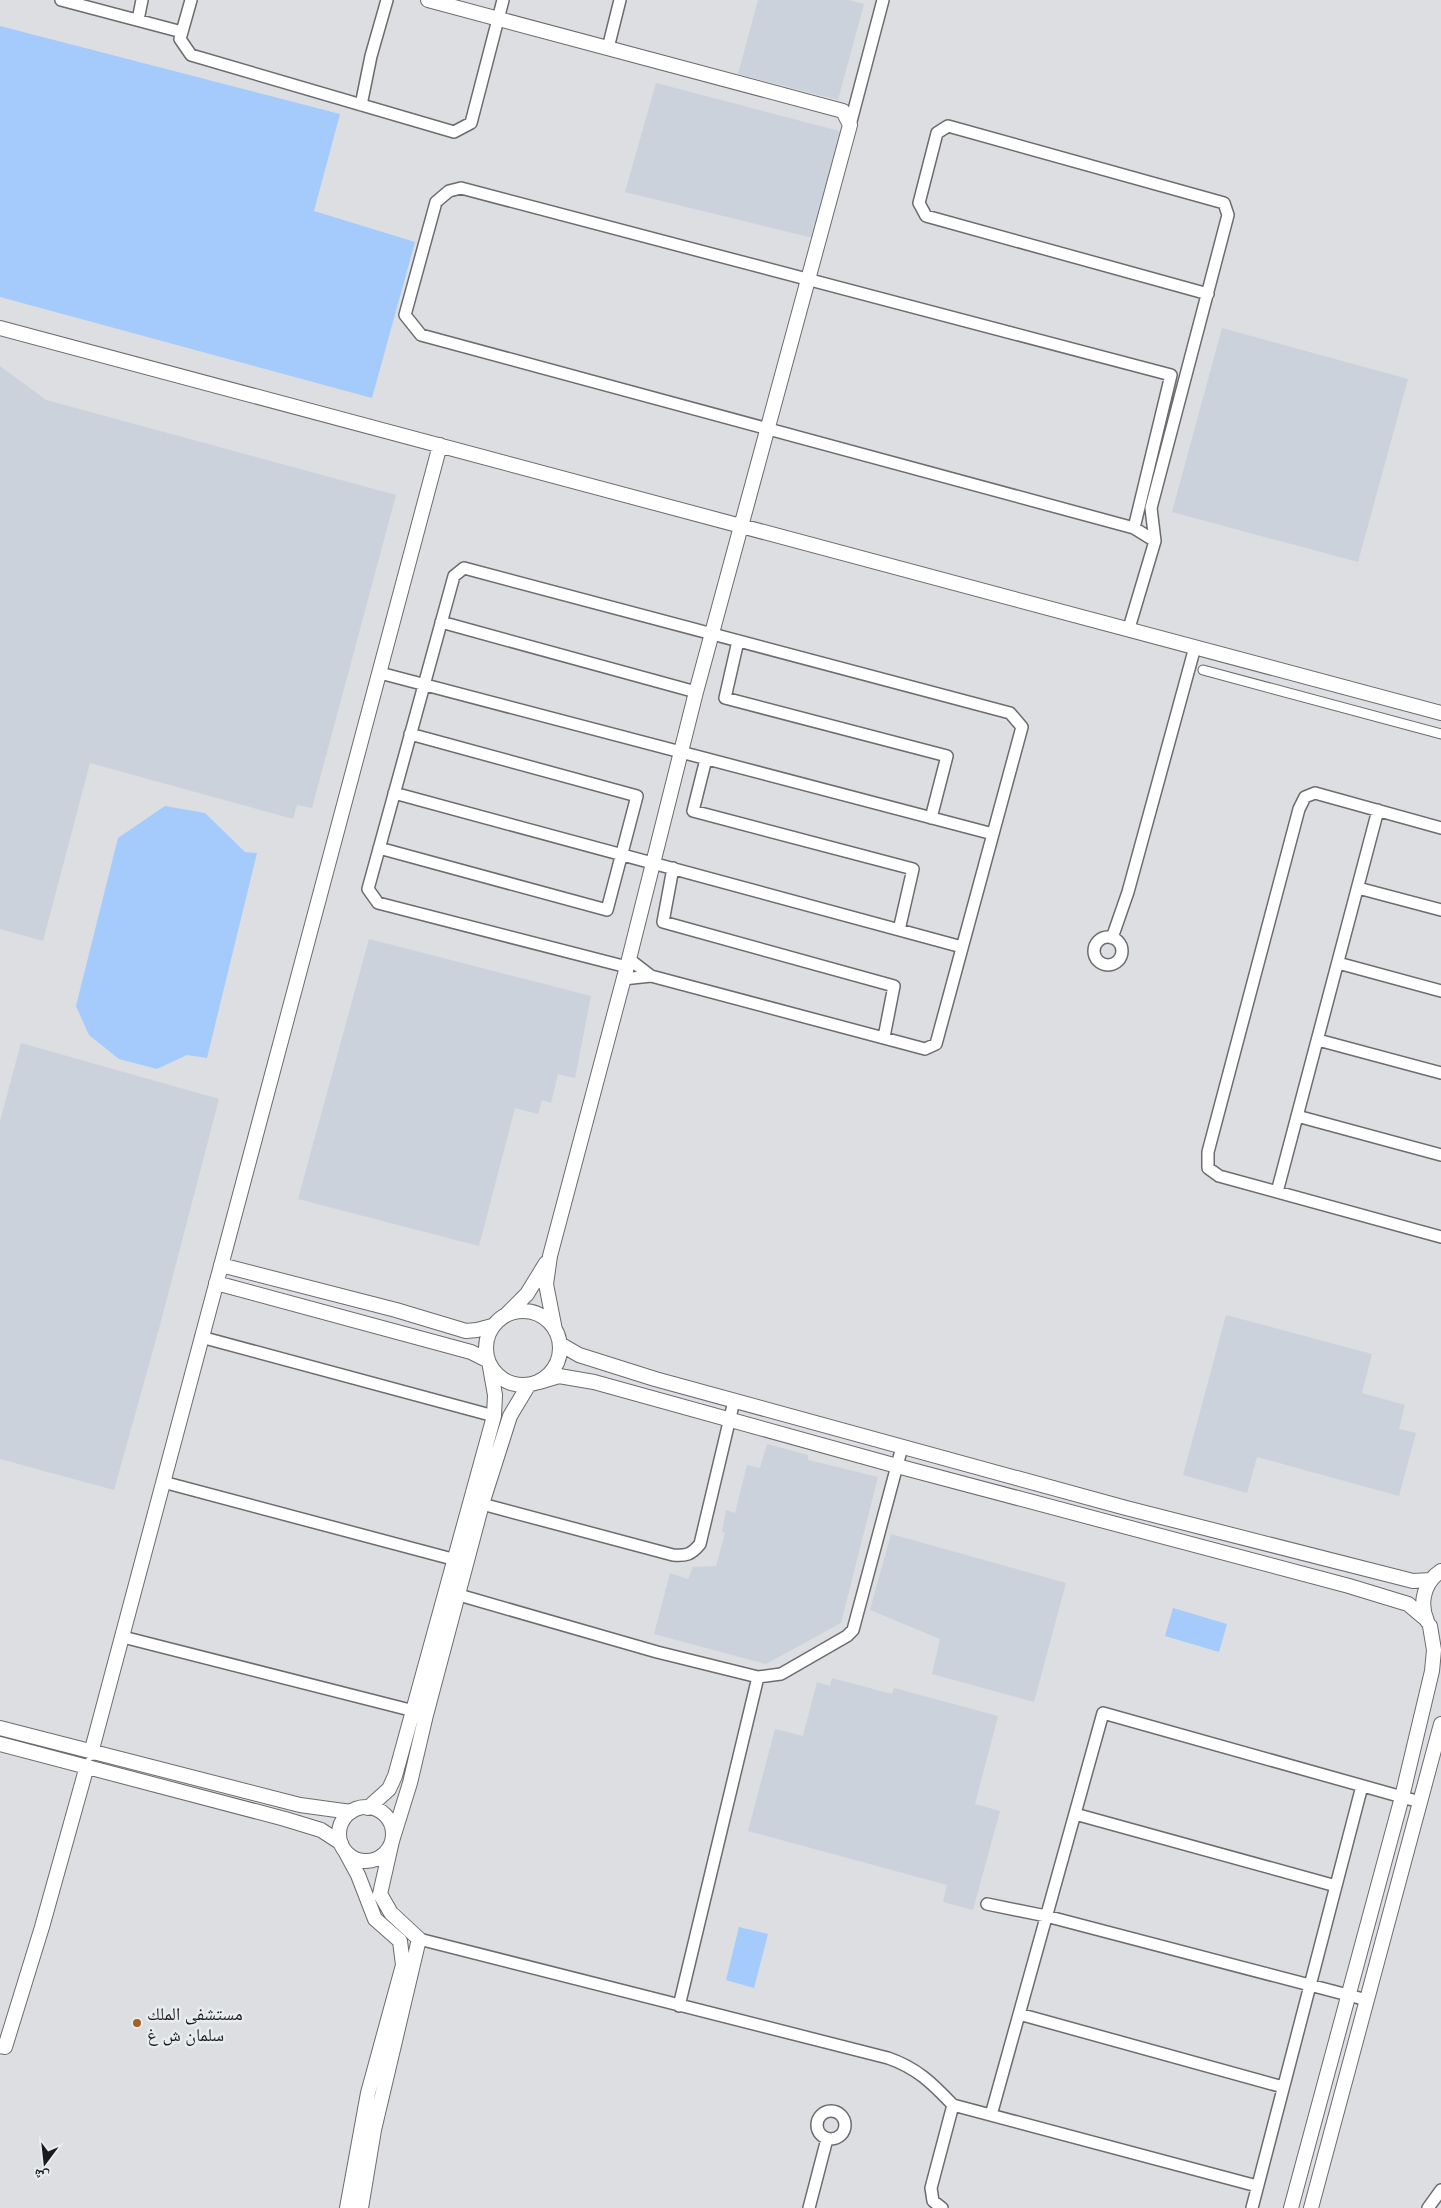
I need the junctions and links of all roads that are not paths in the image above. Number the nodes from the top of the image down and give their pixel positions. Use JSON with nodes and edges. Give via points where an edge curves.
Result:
{"nodes":[{"id":1,"x":61,"y":0,"type":"edge"},
{"id":2,"x":142,"y":0,"type":"edge"},
{"id":3,"x":191,"y":0,"type":"edge"},
{"id":4,"x":387,"y":0,"type":"edge"},
{"id":5,"x":428,"y":0,"type":"edge"},
{"id":6,"x":503,"y":0,"type":"edge"},
{"id":7,"x":620,"y":0,"type":"edge"},
{"id":8,"x":883,"y":0,"type":"edge"},
{"id":9,"x":443,"y":2,"type":"edge"},
{"id":10,"x":498,"y":19,"type":"junction"},
{"id":11,"x":138,"y":20,"type":"junction"},
{"id":12,"x":182,"y":32,"type":"junction"},
{"id":13,"x":608,"y":48,"type":"junction"},
{"id":14,"x":361,"y":105,"type":"junction"},
{"id":15,"x":850,"y":125,"type":"junction"},
{"id":16,"x":808,"y":280,"type":"junction"},
{"id":17,"x":1208,"y":294,"type":"junction"},
{"id":18,"x":0,"y":328,"type":"edge"},
{"id":19,"x":1189,"y":367,"type":"junction"},
{"id":20,"x":1171,"y":375,"type":"junction"},
{"id":21,"x":768,"y":430,"type":"junction"},
{"id":22,"x":440,"y":445,"type":"junction"},
{"id":23,"x":742,"y":525,"type":"junction"},
{"id":24,"x":1134,"y":528,"type":"junction"},
{"id":25,"x":1155,"y":541,"type":"junction"},
{"id":26,"x":441,"y":622,"type":"junction"},
{"id":27,"x":1129,"y":628,"type":"junction"},
{"id":28,"x":711,"y":634,"type":"junction"},
{"id":29,"x":738,"y":641,"type":"junction"},
{"id":30,"x":1194,"y":647,"type":"junction"},
{"id":31,"x":1203,"y":670,"type":"dead end"},
{"id":32,"x":380,"y":673,"type":"junction"},
{"id":33,"x":424,"y":685,"type":"junction"},
{"id":34,"x":696,"y":692,"type":"junction"},
{"id":35,"x":1441,"y":713,"type":"edge"},
{"id":36,"x":410,"y":734,"type":"junction"},
{"id":37,"x":1441,"y":734,"type":"edge"},
{"id":38,"x":682,"y":752,"type":"junction"},
{"id":39,"x":706,"y":759,"type":"junction"},
{"id":40,"x":394,"y":793,"type":"junction"},
{"id":41,"x":1378,"y":810,"type":"junction"},
{"id":42,"x":931,"y":818,"type":"junction"},
{"id":43,"x":1441,"y":828,"type":"edge"},
{"id":44,"x":993,"y":834,"type":"junction"},
{"id":45,"x":379,"y":848,"type":"junction"},
{"id":46,"x":622,"y":854,"type":"junction"},
{"id":47,"x":652,"y":863,"type":"junction"},
{"id":48,"x":673,"y":868,"type":"junction"},
{"id":49,"x":1358,"y":888,"type":"junction"},
{"id":50,"x":1441,"y":910,"type":"edge"},
{"id":51,"x":899,"y":930,"type":"junction"},
{"id":52,"x":1112,"y":938,"type":"dead end"},
{"id":53,"x":962,"y":947,"type":"junction"},
{"id":54,"x":1338,"y":963,"type":"junction"},
{"id":55,"x":626,"y":968,"type":"junction"},
{"id":56,"x":651,"y":976,"type":"junction"},
{"id":57,"x":1441,"y":991,"type":"edge"},
{"id":58,"x":884,"y":1038,"type":"junction"},
{"id":59,"x":1318,"y":1040,"type":"junction"},
{"id":60,"x":1441,"y":1073,"type":"edge"},
{"id":61,"x":1297,"y":1116,"type":"junction"},
{"id":62,"x":1441,"y":1155,"type":"edge"},
{"id":63,"x":1277,"y":1192,"type":"junction"},
{"id":64,"x":1441,"y":1237,"type":"edge"},
{"id":65,"x":550,"y":1256,"type":"junction"},
{"id":66,"x":221,"y":1264,"type":"junction"},
{"id":67,"x":216,"y":1283,"type":"junction"},
{"id":68,"x":506,"y":1315,"type":"junction"},
{"id":69,"x":492,"y":1326,"type":"junction"},
{"id":70,"x":555,"y":1330,"type":"junction"},
{"id":71,"x":201,"y":1337,"type":"junction"},
{"id":72,"x":560,"y":1344,"type":"junction"},
{"id":73,"x":488,"y":1364,"type":"junction"},
{"id":74,"x":534,"y":1384,"type":"junction"},
{"id":75,"x":734,"y":1401,"type":"junction"},
{"id":76,"x":494,"y":1416,"type":"junction"},
{"id":77,"x":730,"y":1421,"type":"junction"},
{"id":78,"x":902,"y":1447,"type":"junction"},
{"id":79,"x":897,"y":1466,"type":"junction"},
{"id":80,"x":163,"y":1482,"type":"junction"},
{"id":81,"x":482,"y":1504,"type":"junction"},
{"id":82,"x":456,"y":1560,"type":"junction"},
{"id":83,"x":1436,"y":1575,"type":"edge"},
{"id":84,"x":459,"y":1595,"type":"junction"},
{"id":85,"x":1428,"y":1622,"type":"junction"},
{"id":86,"x":1441,"y":1636,"type":"edge"},
{"id":87,"x":123,"y":1637,"type":"junction"},
{"id":88,"x":758,"y":1677,"type":"junction"},
{"id":89,"x":414,"y":1711,"type":"junction"},
{"id":90,"x":1441,"y":1724,"type":"edge"},
{"id":91,"x":0,"y":1728,"type":"edge"},
{"id":92,"x":0,"y":1744,"type":"edge"},
{"id":93,"x":89,"y":1760,"type":"junction"},
{"id":94,"x":1362,"y":1786,"type":"junction"},
{"id":95,"x":1402,"y":1797,"type":"junction"},
{"id":96,"x":1420,"y":1802,"type":"junction"},
{"id":97,"x":368,"y":1808,"type":"junction"},
{"id":98,"x":351,"y":1812,"type":"junction"},
{"id":99,"x":1075,"y":1814,"type":"junction"},
{"id":100,"x":392,"y":1841,"type":"junction"},
{"id":101,"x":343,"y":1847,"type":"junction"},
{"id":102,"x":1336,"y":1886,"type":"junction"},
{"id":103,"x":987,"y":1904,"type":"dead end"},
{"id":104,"x":1046,"y":1916,"type":"junction"},
{"id":105,"x":419,"y":1939,"type":"junction"},
{"id":106,"x":1310,"y":1985,"type":"junction"},
{"id":107,"x":1348,"y":1995,"type":"junction"},
{"id":108,"x":1367,"y":2000,"type":"junction"},
{"id":109,"x":679,"y":2006,"type":"junction"},
{"id":110,"x":1019,"y":2014,"type":"junction"},
{"id":111,"x":0,"y":2046,"type":"edge"},
{"id":112,"x":1283,"y":2087,"type":"junction"},
{"id":113,"x":953,"y":2105,"type":"junction"},
{"id":114,"x":991,"y":2115,"type":"junction"},
{"id":115,"x":827,"y":2139,"type":"dead end"},
{"id":116,"x":1257,"y":2186,"type":"junction"},
{"id":117,"x":1441,"y":2190,"type":"edge"},
{"id":118,"x":347,"y":2208,"type":"edge"},
{"id":119,"x":361,"y":2208,"type":"edge"},
{"id":120,"x":808,"y":2208,"type":"edge"},
{"id":121,"x":942,"y":2208,"type":"edge"},
{"id":122,"x":1252,"y":2208,"type":"edge"},
{"id":123,"x":1291,"y":2208,"type":"edge"},
{"id":124,"x":1311,"y":2208,"type":"edge"},
{"id":125,"x":1428,"y":2208,"type":"edge"}],
"edges":[{"from":1,"to":11,"type":"street"},
{"from":2,"to":11,"type":"street"},
{"from":3,"to":12,"type":"street"},
{"from":4,"to":14,"type":"street","via":[[370,56]]},
{"from":5,"to":9,"type":"street"},
{"from":6,"to":10,"type":"street"},
{"from":7,"to":13,"type":"street"},
{"from":8,"to":15,"type":"street"},
{"from":9,"to":10,"type":"street"},
{"from":10,"to":13,"type":"street"},
{"from":10,"to":14,"type":"street","via":[[471,122],[454,132]]},
{"from":11,"to":12,"type":"street"},
{"from":12,"to":14,"type":"street","via":[[180,39],[191,55]]},
{"from":13,"to":15,"type":"street","via":[[843,111]]},
{"from":15,"to":16,"type":"street"},
{"from":16,"to":20,"type":"street"},
{"from":16,"to":21,"type":"street"},
{"from":16,"to":21,"type":"street","via":[[461,188],[449,191],[436,202],[405,315],[421,336]]},
{"from":17,"to":17,"type":"street","via":[[1228,215],[1224,203],[948,126],[937,132],[919,203],[926,216]]},
{"from":17,"to":19,"type":"street"},
{"from":18,"to":22,"type":"street"},
{"from":19,"to":20,"type":"street"},
{"from":19,"to":25,"type":"street","via":[[1151,508]]},
{"from":20,"to":24,"type":"street"},
{"from":21,"to":23,"type":"street"},
{"from":21,"to":24,"type":"street"},
{"from":22,"to":23,"type":"street"},
{"from":22,"to":32,"type":"street"},
{"from":23,"to":27,"type":"street"},
{"from":23,"to":28,"type":"street"},
{"from":24,"to":25,"type":"street"},
{"from":25,"to":27,"type":"street"},
{"from":26,"to":28,"type":"street","via":[[454,576],[464,568]]},
{"from":26,"to":33,"type":"street"},
{"from":26,"to":34,"type":"street"},
{"from":27,"to":30,"type":"street"},
{"from":28,"to":29,"type":"street"},
{"from":28,"to":34,"type":"street"},
{"from":29,"to":42,"type":"street","via":[[725,698],[946,756]]},
{"from":29,"to":44,"type":"street","via":[[1010,713],[1022,727]]},
{"from":30,"to":35,"type":"street"},
{"from":30,"to":52,"type":"street","via":[[1128,892]]},
{"from":31,"to":37,"type":"street"},
{"from":32,"to":33,"type":"street"},
{"from":32,"to":66,"type":"street"},
{"from":33,"to":36,"type":"street"},
{"from":33,"to":38,"type":"street"},
{"from":34,"to":38,"type":"street"},
{"from":36,"to":40,"type":"street"},
{"from":36,"to":46,"type":"street","via":[[636,796]]},
{"from":38,"to":39,"type":"street"},
{"from":38,"to":47,"type":"street"},
{"from":39,"to":42,"type":"street"},
{"from":39,"to":51,"type":"street","via":[[693,811],[913,869]]},
{"from":40,"to":45,"type":"street"},
{"from":40,"to":46,"type":"street"},
{"from":41,"to":43,"type":"street"},
{"from":41,"to":49,"type":"street"},
{"from":41,"to":63,"type":"street","via":[[1315,793],[1304,797],[1208,1152],[1208,1168],[1219,1176]]},
{"from":42,"to":44,"type":"street"},
{"from":44,"to":53,"type":"street"},
{"from":45,"to":46,"type":"street","via":[[607,910]]},
{"from":45,"to":55,"type":"street","via":[[368,889],[378,902]]},
{"from":46,"to":47,"type":"street"},
{"from":47,"to":48,"type":"street"},
{"from":47,"to":55,"type":"street"},
{"from":48,"to":51,"type":"street"},
{"from":48,"to":58,"type":"street","via":[[663,922],[894,986]]},
{"from":49,"to":50,"type":"street"},
{"from":49,"to":54,"type":"street"},
{"from":51,"to":53,"type":"street"},
{"from":53,"to":58,"type":"street","via":[[936,1044],[925,1048]]},
{"from":54,"to":57,"type":"street"},
{"from":54,"to":59,"type":"street"},
{"from":55,"to":56,"type":"street"},
{"from":55,"to":56,"type":"street"},
{"from":55,"to":65,"type":"street"},
{"from":56,"to":58,"type":"street"},
{"from":59,"to":60,"type":"street"},
{"from":59,"to":61,"type":"street"},
{"from":61,"to":62,"type":"street"},
{"from":61,"to":63,"type":"street"},
{"from":63,"to":64,"type":"street"},
{"from":65,"to":68,"type":"street","via":[[527,1294]]},
{"from":65,"to":70,"type":"street","via":[[546,1284]]},
{"from":66,"to":67,"type":"street"},
{"from":66,"to":69,"type":"street","via":[[466,1331]]},
{"from":67,"to":71,"type":"street"},
{"from":67,"to":73,"type":"street","via":[[471,1352]]},
{"from":68,"to":69,"type":"street"},
{"from":68,"to":70,"type":"street","via":[[522,1311],[539,1314]]},
{"from":69,"to":73,"type":"street","via":[[485,1343]]},
{"from":70,"to":72,"type":"street"},
{"from":71,"to":76,"type":"street"},
{"from":71,"to":80,"type":"street"},
{"from":72,"to":74,"type":"street","via":[[556,1366],[549,1376]]},
{"from":72,"to":75,"type":"street","via":[[589,1358]]},
{"from":73,"to":74,"type":"street","via":[[506,1382],[517,1386]]},
{"from":73,"to":76,"type":"street","via":[[495,1396]]},
{"from":74,"to":77,"type":"street","via":[[559,1376],[594,1382]]},
{"from":74,"to":81,"type":"street","via":[[510,1416]]},
{"from":75,"to":77,"type":"street"},
{"from":75,"to":78,"type":"street"},
{"from":76,"to":82,"type":"street"},
{"from":77,"to":79,"type":"street"},
{"from":77,"to":81,"type":"street","via":[[700,1544],[693,1553],[673,1556]]},
{"from":78,"to":79,"type":"street"},
{"from":78,"to":83,"type":"street","via":[[1414,1581]]},
{"from":79,"to":85,"type":"street","via":[[1349,1586],[1408,1604]]},
{"from":79,"to":88,"type":"street","via":[[854,1630],[780,1674]]},
{"from":80,"to":82,"type":"street"},
{"from":80,"to":87,"type":"street"},
{"from":81,"to":84,"type":"street"},
{"from":82,"to":89,"type":"street"},
{"from":83,"to":85,"type":"street","via":[[1423,1598]]},
{"from":84,"to":88,"type":"street"},
{"from":84,"to":100,"type":"street"},
{"from":85,"to":86,"type":"street"},
{"from":85,"to":95,"type":"street","via":[[1434,1650],[1432,1671]]},
{"from":87,"to":89,"type":"street"},
{"from":87,"to":93,"type":"street"},
{"from":88,"to":109,"type":"street"},
{"from":89,"to":97,"type":"street","via":[[389,1789]]},
{"from":90,"to":96,"type":"street"},
{"from":91,"to":93,"type":"street"},
{"from":92,"to":93,"type":"street"},
{"from":93,"to":98,"type":"street","via":[[300,1805]]},
{"from":93,"to":101,"type":"street","via":[[321,1830]]},
{"from":93,"to":111,"type":"street","via":[[5,2046]]},
{"from":94,"to":95,"type":"street"},
{"from":94,"to":99,"type":"street","via":[[1103,1713]]},
{"from":94,"to":102,"type":"street"},
{"from":95,"to":96,"type":"street"},
{"from":95,"to":107,"type":"street"},
{"from":96,"to":108,"type":"street"},
{"from":97,"to":98,"type":"street"},
{"from":97,"to":100,"type":"street","via":[[388,1818],[392,1826]]},
{"from":98,"to":101,"type":"street","via":[[341,1826]]},
{"from":99,"to":102,"type":"street"},
{"from":99,"to":104,"type":"street"},
{"from":100,"to":101,"type":"street","via":[[376,1859],[360,1860]]},
{"from":100,"to":105,"type":"street","via":[[380,1894],[391,1913]]},
{"from":101,"to":118,"type":"street","via":[[375,1919],[400,1941],[403,1965],[368,2093]]},
{"from":102,"to":106,"type":"street"},
{"from":103,"to":104,"type":"street"},
{"from":104,"to":106,"type":"street"},
{"from":104,"to":110,"type":"street"},
{"from":105,"to":109,"type":"street"},
{"from":105,"to":119,"type":"street","via":[[374,2130]]},
{"from":106,"to":107,"type":"street"},
{"from":106,"to":112,"type":"street"},
{"from":107,"to":108,"type":"street"},
{"from":107,"to":123,"type":"street"},
{"from":108,"to":124,"type":"street"},
{"from":109,"to":113,"type":"street","via":[[908,2065]]},
{"from":110,"to":112,"type":"street"},
{"from":110,"to":114,"type":"street"},
{"from":112,"to":116,"type":"street"},
{"from":113,"to":114,"type":"street"},
{"from":113,"to":121,"type":"street","via":[[931,2188],[933,2201]]},
{"from":114,"to":116,"type":"street"},
{"from":115,"to":120,"type":"street"},
{"from":116,"to":122,"type":"street"},
{"from":117,"to":125,"type":"street"}]}
